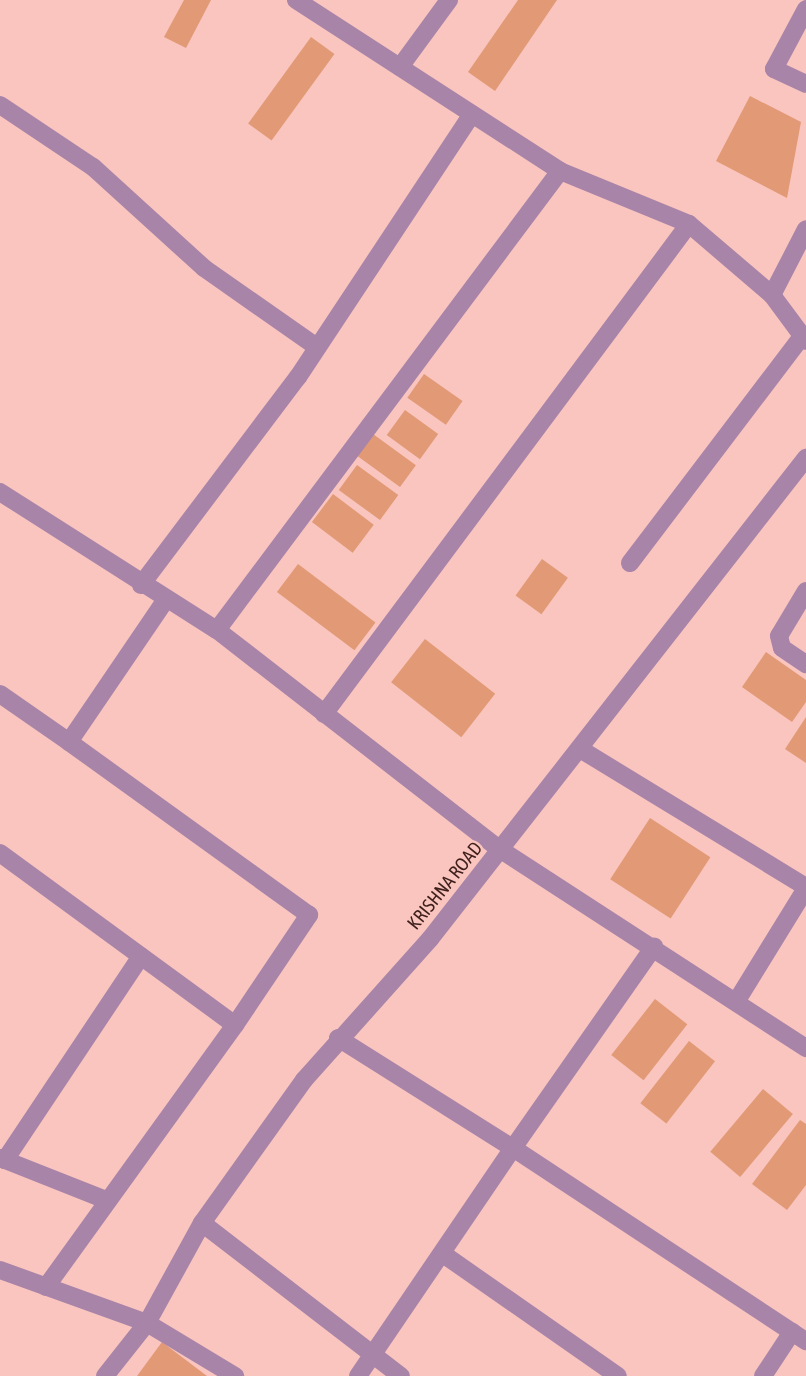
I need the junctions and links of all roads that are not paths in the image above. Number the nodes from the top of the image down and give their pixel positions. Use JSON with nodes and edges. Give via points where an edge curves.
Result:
{"nodes":[{"id":1,"x":296,"y":0,"type":"edge"},
{"id":2,"x":449,"y":0,"type":"edge"},
{"id":3,"x":806,"y":9,"type":"edge"},
{"id":4,"x":400,"y":67,"type":"junction"},
{"id":5,"x":806,"y":84,"type":"edge"},
{"id":6,"x":0,"y":105,"type":"edge"},
{"id":7,"x":472,"y":114,"type":"junction"},
{"id":8,"x":560,"y":171,"type":"junction"},
{"id":9,"x":689,"y":224,"type":"junction"},
{"id":10,"x":806,"y":229,"type":"edge"},
{"id":11,"x":772,"y":295,"type":"junction"},
{"id":12,"x":804,"y":338,"type":"edge"},
{"id":13,"x":314,"y":345,"type":"junction"},
{"id":14,"x":806,"y":458,"type":"edge"},
{"id":15,"x":0,"y":492,"type":"edge"},
{"id":16,"x":630,"y":563,"type":"dead end"},
{"id":17,"x":141,"y":585,"type":"junction"},
{"id":18,"x":806,"y":591,"type":"edge"},
{"id":19,"x":165,"y":601,"type":"junction"},
{"id":20,"x":217,"y":630,"type":"junction"},
{"id":21,"x":806,"y":664,"type":"edge"},
{"id":22,"x":0,"y":694,"type":"edge"},
{"id":23,"x":324,"y":715,"type":"junction"},
{"id":24,"x":69,"y":742,"type":"junction"},
{"id":25,"x":580,"y":749,"type":"junction"},
{"id":26,"x":501,"y":850,"type":"junction"},
{"id":27,"x":0,"y":853,"type":"edge"},
{"id":28,"x":806,"y":887,"type":"edge"},
{"id":29,"x":654,"y":947,"type":"junction"},
{"id":30,"x":141,"y":956,"type":"junction"},
{"id":31,"x":736,"y":1002,"type":"junction"},
{"id":32,"x":235,"y":1025,"type":"junction"},
{"id":33,"x":338,"y":1038,"type":"junction"},
{"id":34,"x":806,"y":1048,"type":"edge"},
{"id":35,"x":513,"y":1148,"type":"junction"},
{"id":36,"x":3,"y":1159,"type":"edge"},
{"id":37,"x":106,"y":1200,"type":"junction"},
{"id":38,"x":202,"y":1223,"type":"junction"},
{"id":39,"x":443,"y":1254,"type":"junction"},
{"id":40,"x":0,"y":1270,"type":"edge"},
{"id":41,"x":46,"y":1287,"type":"junction"},
{"id":42,"x":147,"y":1323,"type":"junction"},
{"id":43,"x":799,"y":1337,"type":"edge"},
{"id":44,"x":374,"y":1359,"type":"junction"},
{"id":45,"x":104,"y":1376,"type":"edge"},
{"id":46,"x":235,"y":1376,"type":"edge"},
{"id":47,"x":358,"y":1376,"type":"edge"},
{"id":48,"x":401,"y":1376,"type":"edge"},
{"id":49,"x":618,"y":1376,"type":"edge"},
{"id":50,"x":763,"y":1376,"type":"edge"}],
"edges":[{"from":1,"to":4,"type":"street"},
{"from":2,"to":4,"type":"street"},
{"from":3,"to":5,"type":"street","via":[[774,69]]},
{"from":4,"to":7,"type":"street"},
{"from":6,"to":13,"type":"street","via":[[93,167],[204,268]]},
{"from":7,"to":8,"type":"street"},
{"from":7,"to":13,"type":"street"},
{"from":8,"to":9,"type":"street"},
{"from":8,"to":20,"type":"street"},
{"from":9,"to":11,"type":"street"},
{"from":9,"to":23,"type":"street"},
{"from":10,"to":11,"type":"street"},
{"from":11,"to":12,"type":"street"},
{"from":12,"to":16,"type":"street"},
{"from":13,"to":17,"type":"street","via":[[298,377]]},
{"from":14,"to":25,"type":"street"},
{"from":15,"to":17,"type":"street","name":"KRISHNA ROAD"},
{"from":17,"to":19,"type":"street","name":"KRISHNA ROAD"},
{"from":18,"to":21,"type":"street","via":[[779,636],[782,648]]},
{"from":19,"to":20,"type":"street","name":"KRISHNA ROAD"},
{"from":19,"to":24,"type":"street"},
{"from":20,"to":23,"type":"street","name":"KRISHNA ROAD"},
{"from":22,"to":24,"type":"street"},
{"from":23,"to":26,"type":"street","name":"KRISHNA ROAD"},
{"from":24,"to":32,"type":"street","via":[[309,915]]},
{"from":25,"to":26,"type":"street"},
{"from":25,"to":28,"type":"street"},
{"from":26,"to":29,"type":"street"},
{"from":26,"to":33,"type":"street","name":"KRISHNA ROAD"},
{"from":27,"to":30,"type":"street"},
{"from":28,"to":31,"type":"street"},
{"from":29,"to":31,"type":"street"},
{"from":29,"to":35,"type":"street"},
{"from":30,"to":32,"type":"street"},
{"from":30,"to":36,"type":"street"},
{"from":31,"to":34,"type":"street"},
{"from":32,"to":37,"type":"street"},
{"from":33,"to":35,"type":"street"},
{"from":33,"to":38,"type":"street","name":"KRISHNA ROAD"},
{"from":35,"to":39,"type":"street"},
{"from":35,"to":43,"type":"street"},
{"from":36,"to":37,"type":"street"},
{"from":37,"to":41,"type":"street"},
{"from":38,"to":42,"type":"street","name":"KRISHNA ROAD"},
{"from":38,"to":44,"type":"street"},
{"from":39,"to":44,"type":"street"},
{"from":39,"to":49,"type":"street"},
{"from":40,"to":41,"type":"street"},
{"from":41,"to":42,"type":"street"},
{"from":42,"to":45,"type":"street","name":"KRISHNA ROAD"},
{"from":42,"to":46,"type":"street"},
{"from":43,"to":50,"type":"street"},
{"from":44,"to":47,"type":"street"},
{"from":44,"to":48,"type":"street"}]}
